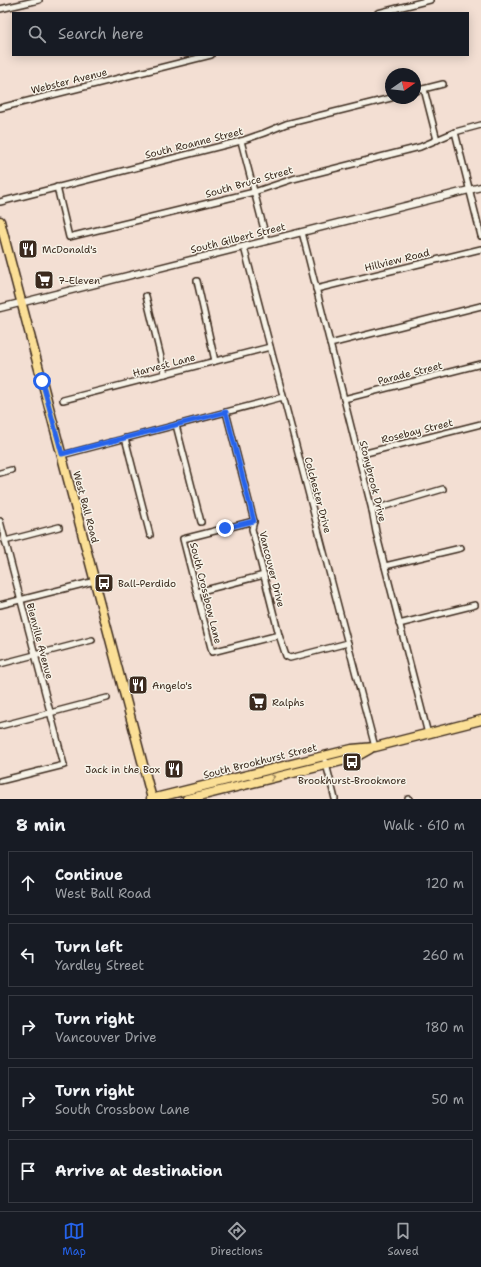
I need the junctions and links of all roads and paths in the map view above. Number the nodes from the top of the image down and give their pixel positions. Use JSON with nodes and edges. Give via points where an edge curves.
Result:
{"nodes":[{"id":1,"x":39,"y":0,"type":"edge"},
{"id":2,"x":430,"y":0,"type":"edge"},
{"id":3,"x":0,"y":10,"type":"edge"},
{"id":4,"x":395,"y":11,"type":"edge"},
{"id":5,"x":207,"y":56,"type":"edge"},
{"id":6,"x":443,"y":84,"type":"dead end"},
{"id":7,"x":424,"y":89,"type":"junction"},
{"id":8,"x":421,"y":90,"type":"edge"},
{"id":9,"x":385,"y":99,"type":"edge"},
{"id":10,"x":0,"y":108,"type":"edge"},
{"id":11,"x":481,"y":125,"type":"edge"},
{"id":12,"x":455,"y":132,"type":"junction"},
{"id":13,"x":437,"y":140,"type":"junction"},
{"id":14,"x":241,"y":141,"type":"junction"},
{"id":15,"x":57,"y":187,"type":"junction"},
{"id":16,"x":481,"y":187,"type":"edge"},
{"id":17,"x":469,"y":190,"type":"junction"},
{"id":18,"x":254,"y":192,"type":"junction"},
{"id":19,"x":0,"y":202,"type":"edge"},
{"id":20,"x":0,"y":221,"type":"edge"},
{"id":21,"x":302,"y":232,"type":"junction"},
{"id":22,"x":481,"y":236,"type":"edge"},
{"id":23,"x":266,"y":241,"type":"junction"},
{"id":24,"x":244,"y":247,"type":"junction"},
{"id":25,"x":481,"y":249,"type":"edge"},
{"id":26,"x":196,"y":281,"type":"dead end"},
{"id":27,"x":316,"y":289,"type":"junction"},
{"id":28,"x":146,"y":296,"type":"dead end"},
{"id":29,"x":22,"y":303,"type":"junction"},
{"id":30,"x":481,"y":306,"type":"edge"},
{"id":31,"x":0,"y":308,"type":"edge"},
{"id":32,"x":330,"y":344,"type":"junction"},
{"id":33,"x":270,"y":347,"type":"junction"},
{"id":34,"x":216,"y":361,"type":"junction"},
{"id":35,"x":481,"y":364,"type":"edge"},
{"id":36,"x":165,"y":374,"type":"junction"},
{"id":37,"x":283,"y":397,"type":"junction"},
{"id":38,"x":344,"y":399,"type":"junction"},
{"id":39,"x":63,"y":400,"type":"dead end"},
{"id":40,"x":226,"y":412,"type":"junction"},
{"id":41,"x":481,"y":424,"type":"edge"},
{"id":42,"x":176,"y":425,"type":"junction"},
{"id":43,"x":125,"y":438,"type":"junction"},
{"id":44,"x":62,"y":454,"type":"junction"},
{"id":45,"x":358,"y":455,"type":"junction"},
{"id":46,"x":11,"y":470,"type":"dead end"},
{"id":47,"x":0,"y":473,"type":"edge"},
{"id":48,"x":443,"y":489,"type":"dead end"},
{"id":49,"x":372,"y":510,"type":"junction"},
{"id":50,"x":0,"y":521,"type":"edge"},
{"id":51,"x":254,"y":521,"type":"junction"},
{"id":52,"x":201,"y":522,"type":"dead end"},
{"id":53,"x":59,"y":527,"type":"dead end"},
{"id":54,"x":150,"y":535,"type":"dead end"},
{"id":55,"x":5,"y":541,"type":"junction"},
{"id":56,"x":461,"y":548,"type":"dead end"},
{"id":57,"x":385,"y":566,"type":"junction"},
{"id":58,"x":264,"y":575,"type":"junction"},
{"id":59,"x":95,"y":581,"type":"junction"},
{"id":60,"x":197,"y":592,"type":"junction"},
{"id":61,"x":20,"y":600,"type":"junction"},
{"id":62,"x":0,"y":605,"type":"edge"},
{"id":63,"x":475,"y":605,"type":"dead end"},
{"id":64,"x":400,"y":624,"type":"junction"},
{"id":65,"x":279,"y":635,"type":"junction"},
{"id":66,"x":92,"y":640,"type":"dead end"},
{"id":67,"x":348,"y":643,"type":"junction"},
{"id":68,"x":35,"y":654,"type":"junction"},
{"id":69,"x":0,"y":664,"type":"edge"},
{"id":70,"x":107,"y":698,"type":"dead end"},
{"id":71,"x":50,"y":713,"type":"junction"},
{"id":72,"x":481,"y":720,"type":"edge"},
{"id":73,"x":0,"y":726,"type":"edge"},
{"id":74,"x":428,"y":734,"type":"junction"},
{"id":75,"x":375,"y":747,"type":"junction"},
{"id":76,"x":325,"y":760,"type":"junction"},
{"id":77,"x":0,"y":781,"type":"edge"},
{"id":78,"x":152,"y":799,"type":"edge"},
{"id":79,"x":187,"y":799,"type":"edge"},
{"id":80,"x":335,"y":799,"type":"edge"}],
"edges":[{"from":1,"to":3,"type":"street"},
{"from":2,"to":4,"type":"street"},
{"from":5,"to":10,"type":"street","name":"Webster Avenue"},
{"from":6,"to":7,"type":"street"},
{"from":7,"to":8,"type":"street"},
{"from":7,"to":13,"type":"street"},
{"from":9,"to":14,"type":"street","name":"South Roanne Street","via":[[286,124]]},
{"from":11,"to":12,"type":"street","name":"South Bruce Street"},
{"from":12,"to":13,"type":"street","name":"South Bruce Street"},
{"from":12,"to":17,"type":"street"},
{"from":13,"to":18,"type":"street","name":"South Bruce Street","via":[[420,147],[293,179]]},
{"from":14,"to":15,"type":"street","name":"South Roanne Street"},
{"from":14,"to":18,"type":"street"},
{"from":15,"to":18,"type":"street","name":"South Bruce Street","via":[[69,237]]},
{"from":15,"to":19,"type":"street","name":"South Roanne Street"},
{"from":16,"to":17,"type":"street","name":"South Gilbert Street"},
{"from":17,"to":21,"type":"street","name":"South Gilbert Street"},
{"from":17,"to":22,"type":"street"},
{"from":18,"to":23,"type":"street"},
{"from":20,"to":29,"type":"main road","name":"West Ball Road"},
{"from":21,"to":23,"type":"street","name":"South Gilbert Street"},
{"from":21,"to":27,"type":"street","name":"Stonybrook Drive"},
{"from":23,"to":24,"type":"street","name":"South Gilbert Street"},
{"from":24,"to":29,"type":"street","name":"South Gilbert Street"},
{"from":24,"to":33,"type":"street","name":"Colchester Drive"},
{"from":25,"to":27,"type":"street","name":"Hillview Road"},
{"from":26,"to":34,"type":"street"},
{"from":27,"to":32,"type":"street","name":"Stonybrook Drive"},
{"from":28,"to":36,"type":"street"},
{"from":29,"to":31,"type":"street","name":"South Gilbert Street"},
{"from":29,"to":44,"type":"main road","name":"West Ball Road"},
{"from":30,"to":32,"type":"street"},
{"from":32,"to":38,"type":"street","name":"Stonybrook Drive"},
{"from":33,"to":34,"type":"street","name":"Harvest Lane"},
{"from":33,"to":37,"type":"street","name":"Colchester Drive"},
{"from":34,"to":36,"type":"street","name":"Harvest Lane"},
{"from":35,"to":38,"type":"street","name":"Parade Street"},
{"from":36,"to":39,"type":"street","name":"Harvest Lane"},
{"from":37,"to":40,"type":"street"},
{"from":37,"to":67,"type":"street","name":"Colchester Drive"},
{"from":38,"to":45,"type":"street","name":"Stonybrook Drive"},
{"from":40,"to":42,"type":"street"},
{"from":40,"to":51,"type":"street","name":"Vancouver Drive"},
{"from":41,"to":45,"type":"street","name":"Rosebay Street"},
{"from":42,"to":43,"type":"street"},
{"from":42,"to":52,"type":"street"},
{"from":43,"to":44,"type":"street"},
{"from":43,"to":54,"type":"street"},
{"from":44,"to":59,"type":"main road","name":"West Ball Road"},
{"from":45,"to":49,"type":"street","name":"Stonybrook Drive"},
{"from":46,"to":47,"type":"street"},
{"from":48,"to":49,"type":"street"},
{"from":49,"to":57,"type":"street","name":"Stonybrook Drive"},
{"from":50,"to":55,"type":"street","name":"Bienville Avenue"},
{"from":51,"to":58,"type":"street","name":"Vancouver Drive","via":[[252,529]]},
{"from":51,"to":60,"type":"street","name":"South Crossbow Lane","via":[[183,540]]},
{"from":53,"to":55,"type":"street"},
{"from":55,"to":61,"type":"street","name":"Bienville Avenue"},
{"from":56,"to":57,"type":"street"},
{"from":57,"to":64,"type":"street","name":"Stonybrook Drive"},
{"from":58,"to":60,"type":"street"},
{"from":58,"to":65,"type":"street","name":"Vancouver Drive"},
{"from":59,"to":61,"type":"street"},
{"from":59,"to":78,"type":"main road","name":"West Ball Road"},
{"from":60,"to":65,"type":"street","name":"South Crossbow Lane","via":[[212,652]]},
{"from":61,"to":62,"type":"street"},
{"from":61,"to":68,"type":"street","name":"Bienville Avenue"},
{"from":63,"to":64,"type":"street"},
{"from":64,"to":74,"type":"street","name":"Stonybrook Drive"},
{"from":65,"to":67,"type":"street","name":"Vancouver Drive","via":[[286,656],[290,658]]},
{"from":66,"to":68,"type":"street"},
{"from":67,"to":75,"type":"street","name":"Colchester Drive"},
{"from":68,"to":69,"type":"street"},
{"from":68,"to":71,"type":"street","name":"Bienville Avenue"},
{"from":70,"to":71,"type":"street"},
{"from":71,"to":73,"type":"street"},
{"from":71,"to":77,"type":"street","name":"Bienville Avenue","via":[[64,765]]},
{"from":72,"to":74,"type":"main road","name":"South Brookhurst Street"},
{"from":74,"to":75,"type":"main road","name":"South Brookhurst Street"},
{"from":75,"to":76,"type":"main road","name":"South Brookhurst Street","via":[[354,758]]},
{"from":76,"to":78,"type":"main road","name":"South Brookhurst Street"},
{"from":79,"to":76,"type":"main road","name":"South Brookhurst Street","one_way":true},
{"from":76,"to":80,"type":"street"}]}
